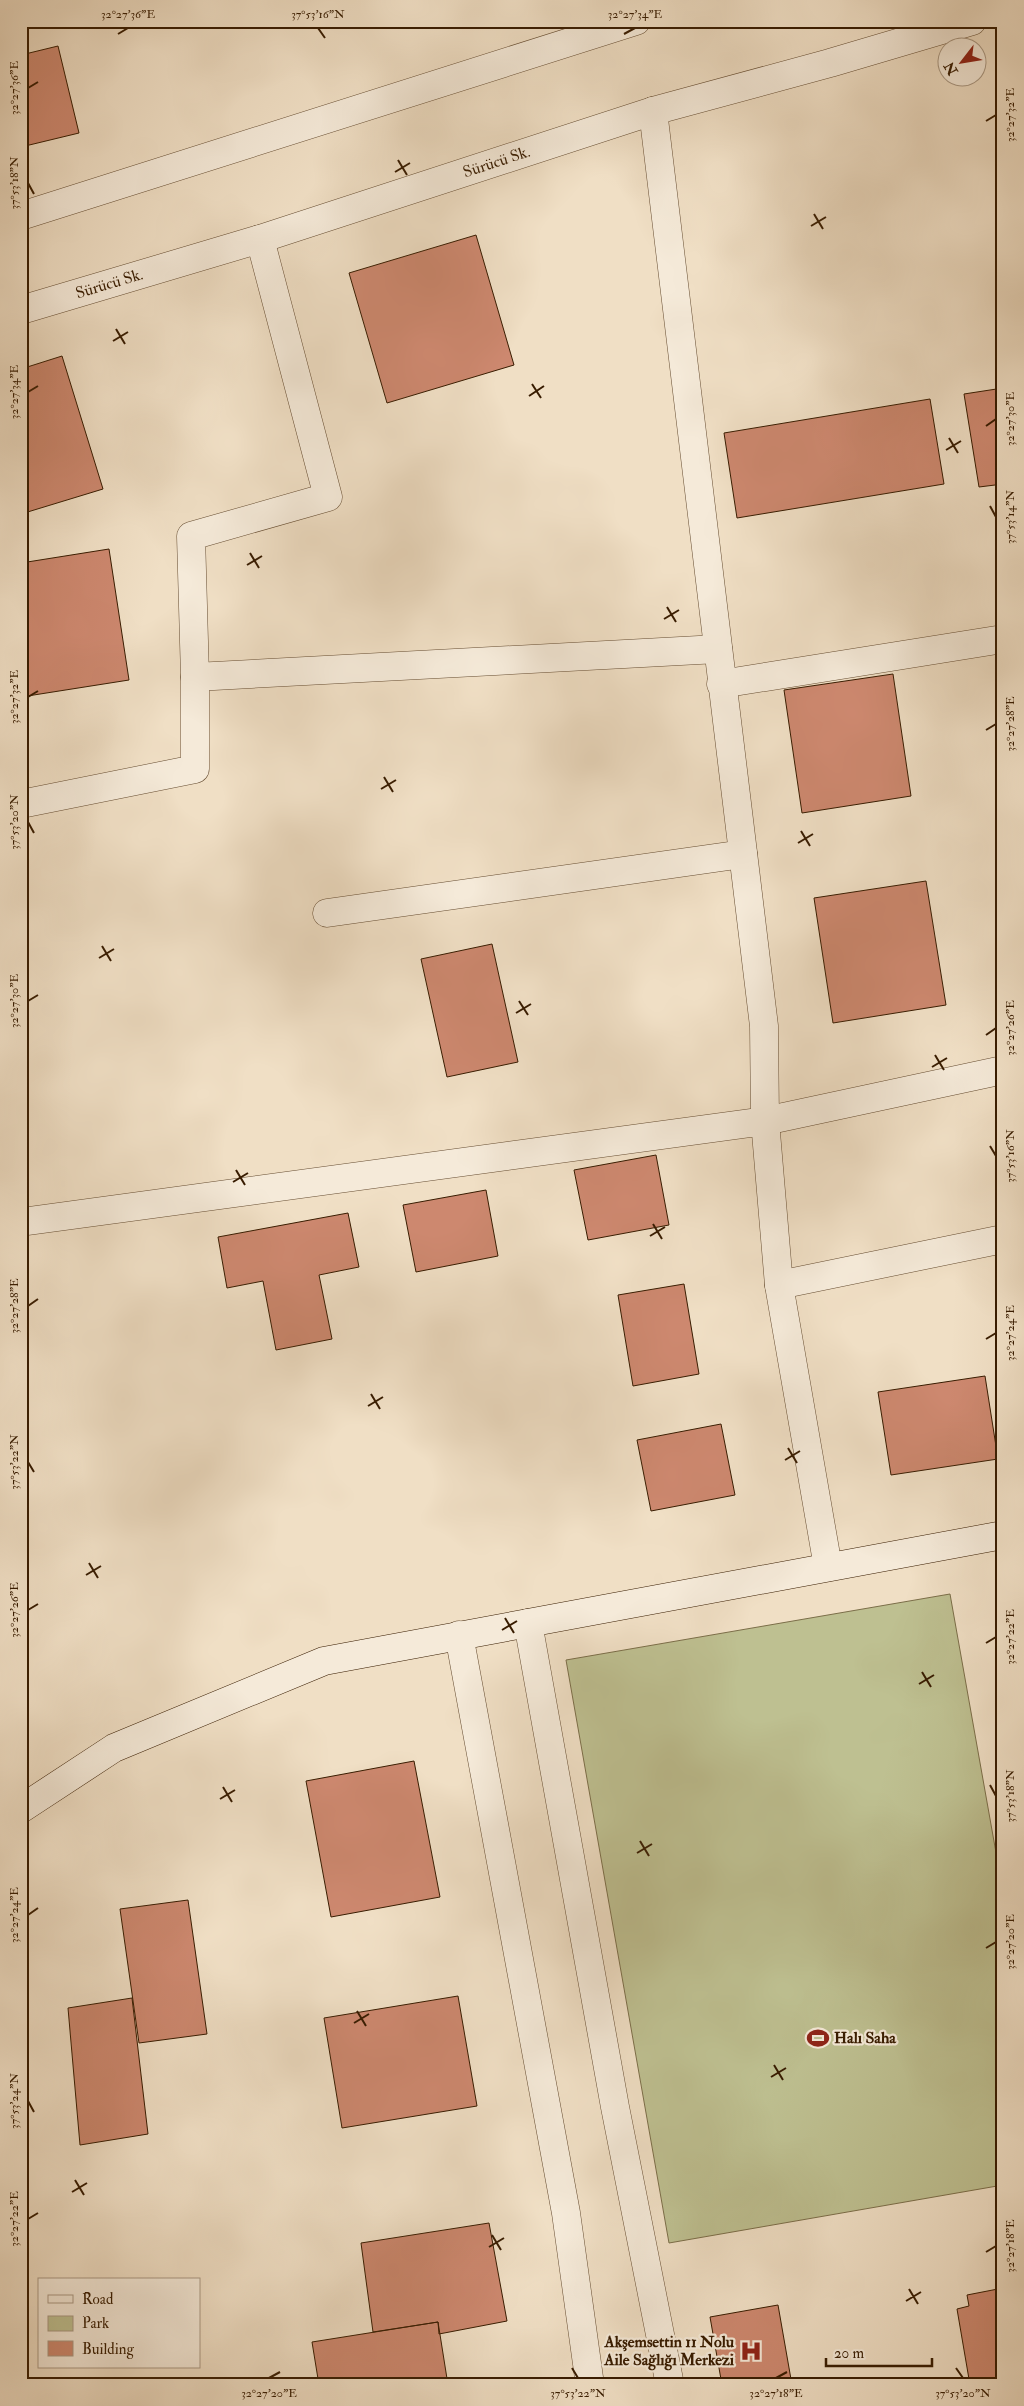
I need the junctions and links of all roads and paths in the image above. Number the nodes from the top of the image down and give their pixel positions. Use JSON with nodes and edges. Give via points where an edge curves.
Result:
{"nodes":[{"id":1,"x":636,"y":21,"type":"edge"},
{"id":2,"x":972,"y":21,"type":"edge"},
{"id":3,"x":653,"y":111,"type":"junction"},
{"id":4,"x":21,"y":216,"type":"edge"},
{"id":5,"x":260,"y":239,"type":"junction"},
{"id":6,"x":21,"y":310,"type":"edge"},
{"id":7,"x":1003,"y":639,"type":"edge"},
{"id":8,"x":718,"y":649,"type":"junction"},
{"id":9,"x":195,"y":677,"type":"junction"},
{"id":10,"x":722,"y":684,"type":"junction"},
{"id":11,"x":21,"y":804,"type":"edge"},
{"id":12,"x":743,"y":854,"type":"junction"},
{"id":13,"x":327,"y":912,"type":"dead end"},
{"id":14,"x":1003,"y":1070,"type":"edge"},
{"id":15,"x":765,"y":1121,"type":"junction"},
{"id":16,"x":21,"y":1222,"type":"edge"},
{"id":17,"x":1003,"y":1239,"type":"edge"},
{"id":18,"x":779,"y":1285,"type":"junction"},
{"id":19,"x":1003,"y":1534,"type":"edge"},
{"id":20,"x":828,"y":1567,"type":"junction"},
{"id":21,"x":528,"y":1623,"type":"junction"},
{"id":22,"x":459,"y":1636,"type":"junction"},
{"id":23,"x":21,"y":1809,"type":"edge"},
{"id":24,"x":590,"y":2385,"type":"edge"},
{"id":25,"x":670,"y":2385,"type":"edge"}],
"edges":[{"from":1,"to":4,"type":"street"},
{"from":2,"to":3,"type":"street","name":"Sürücü Sk."},
{"from":3,"to":5,"type":"street","name":"Sürücü Sk."},
{"from":3,"to":8,"type":"street"},
{"from":5,"to":6,"type":"street","name":"Sürücü Sk."},
{"from":5,"to":9,"type":"street","via":[[328,497],[191,536]]},
{"from":7,"to":10,"type":"street"},
{"from":8,"to":9,"type":"street"},
{"from":8,"to":10,"type":"street"},
{"from":9,"to":11,"type":"street","via":[[195,769]]},
{"from":10,"to":12,"type":"street"},
{"from":12,"to":13,"type":"street"},
{"from":12,"to":15,"type":"street","via":[[764,1026]]},
{"from":14,"to":15,"type":"street"},
{"from":15,"to":16,"type":"street"},
{"from":15,"to":18,"type":"street"},
{"from":17,"to":18,"type":"street"},
{"from":18,"to":20,"type":"street"},
{"from":19,"to":20,"type":"street"},
{"from":20,"to":21,"type":"street"},
{"from":21,"to":22,"type":"street"},
{"from":21,"to":25,"type":"street","via":[[614,2107]]},
{"from":22,"to":23,"type":"street","via":[[324,1661],[114,1748]]},
{"from":22,"to":24,"type":"street","via":[[566,2213]]}]}
